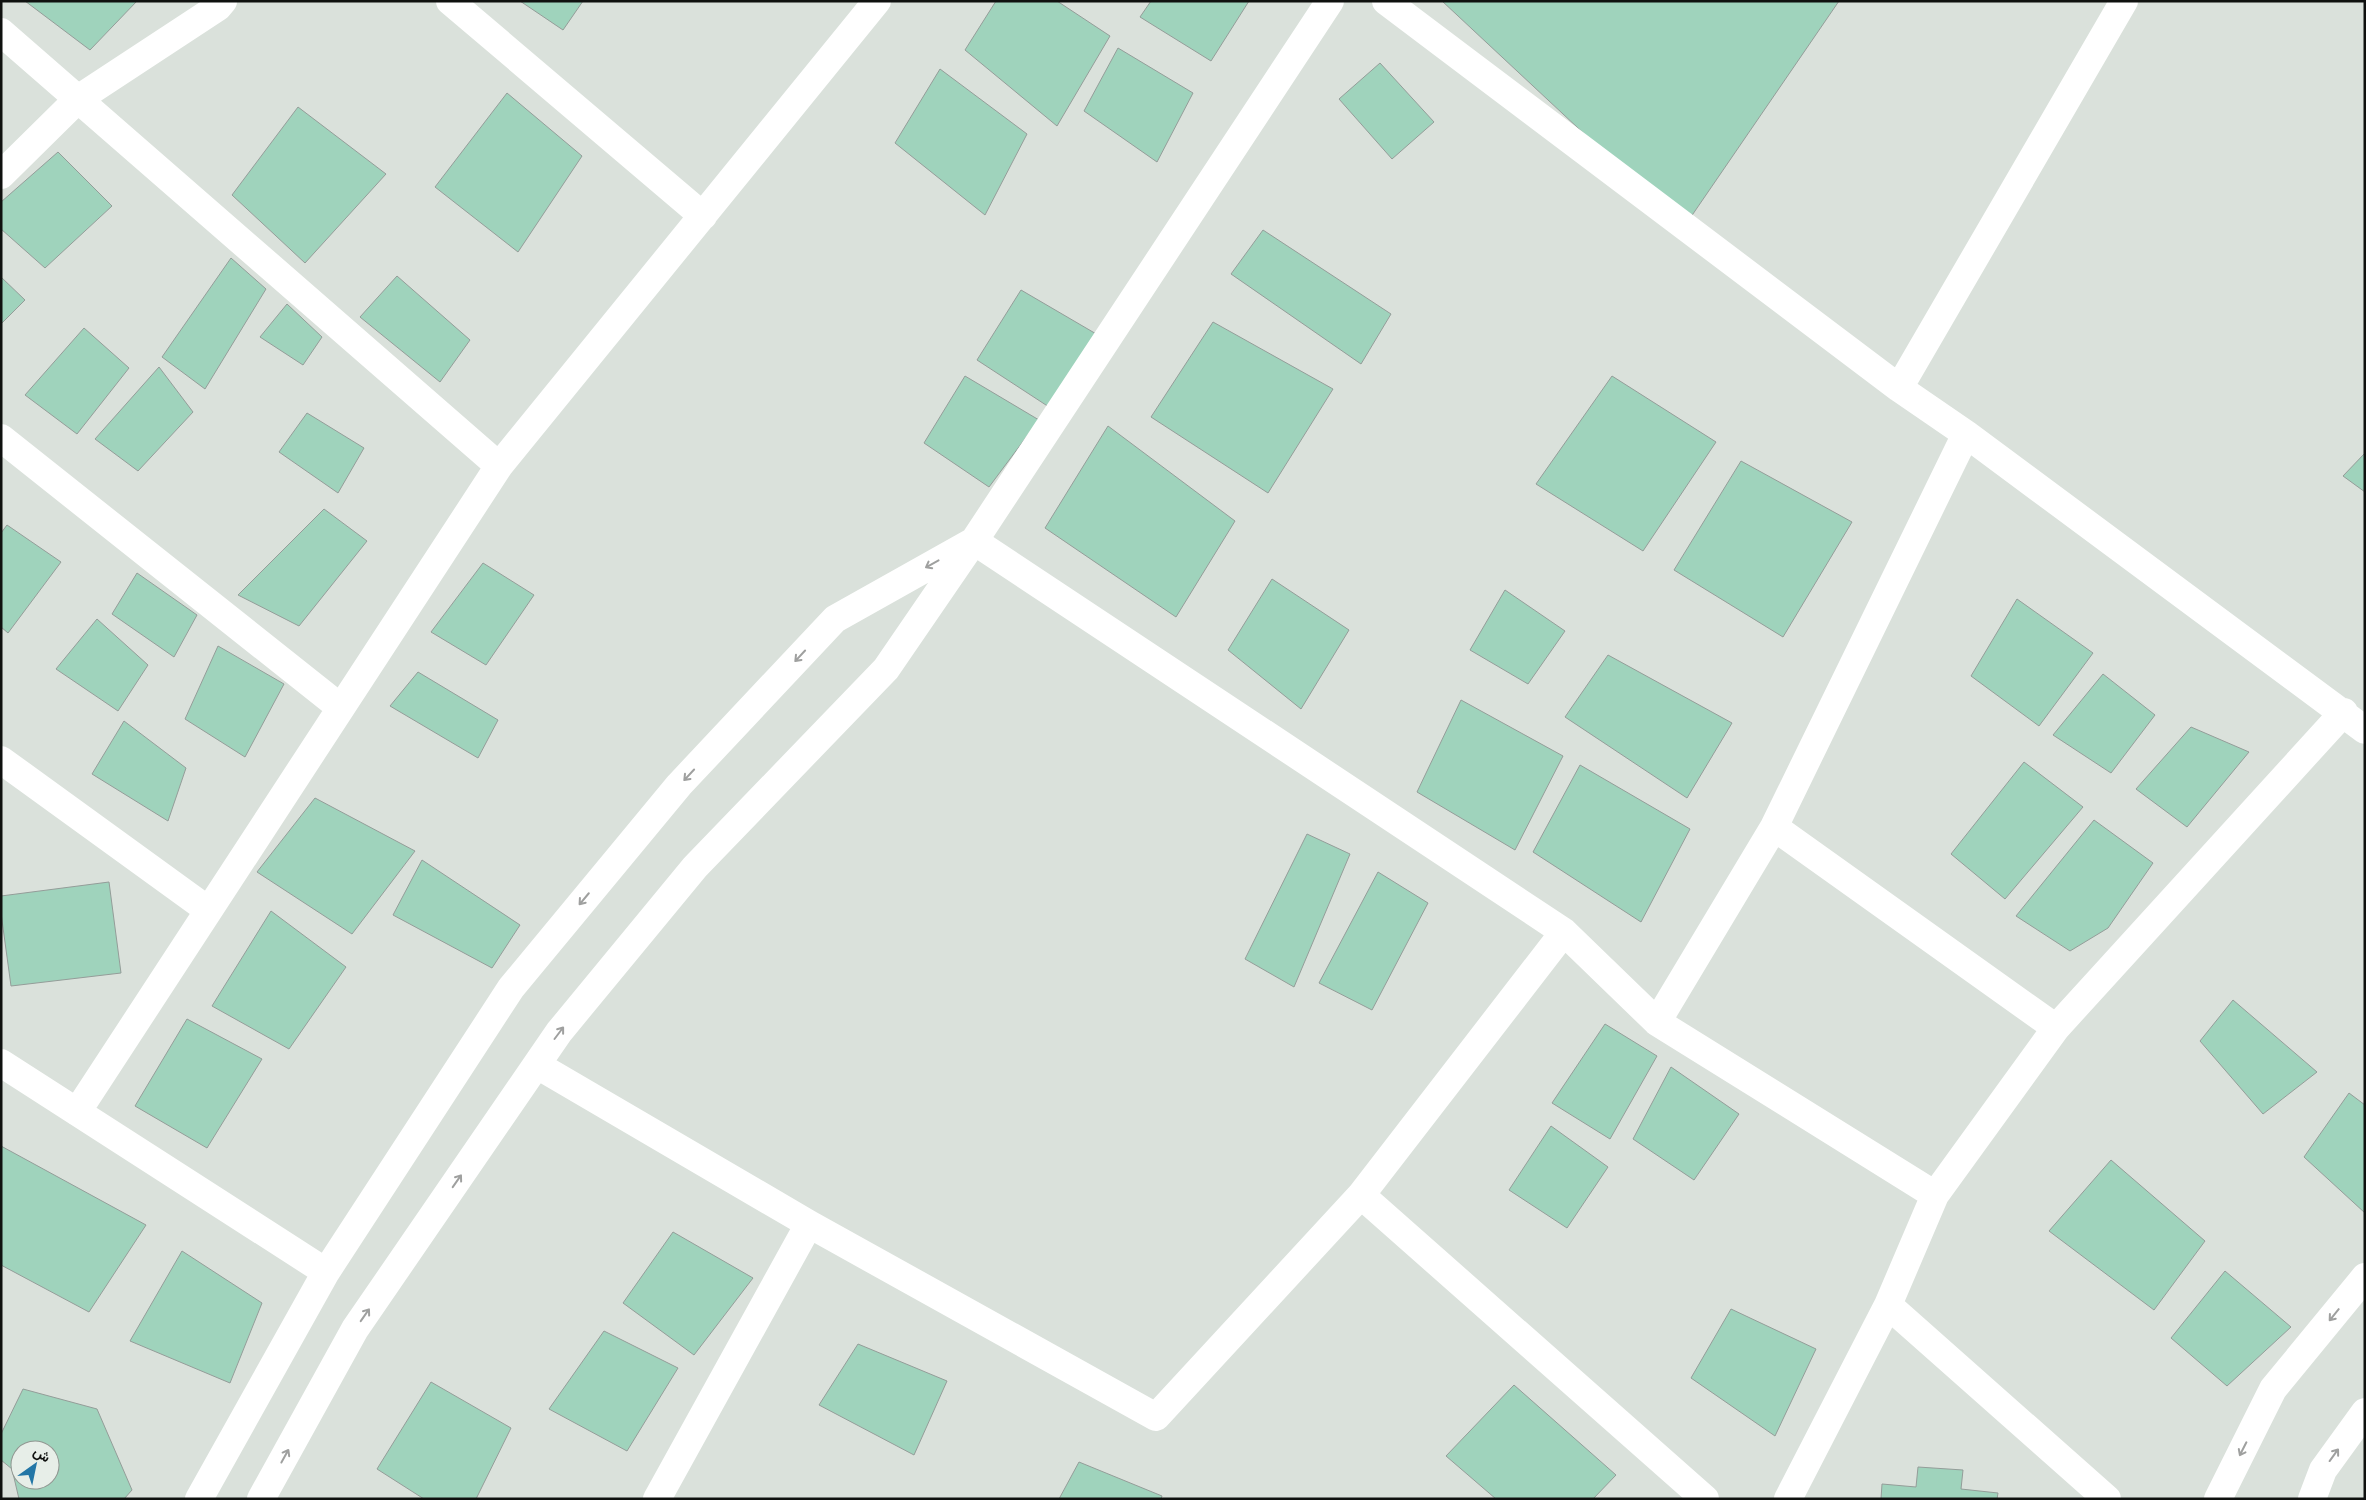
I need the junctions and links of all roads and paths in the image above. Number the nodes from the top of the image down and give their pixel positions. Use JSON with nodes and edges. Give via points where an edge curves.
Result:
{"nodes":[{"id":1,"x":450,"y":1,"type":"edge"},
{"id":2,"x":877,"y":1,"type":"edge"},
{"id":3,"x":1330,"y":1,"type":"edge"},
{"id":4,"x":1386,"y":1,"type":"edge"},
{"id":5,"x":2124,"y":1,"type":"edge"},
{"id":6,"x":218,"y":3,"type":"edge"},
{"id":7,"x":1,"y":32,"type":"edge"},
{"id":8,"x":78,"y":100,"type":"junction"},
{"id":9,"x":1,"y":175,"type":"edge"},
{"id":10,"x":703,"y":216,"type":"junction"},
{"id":11,"x":1899,"y":388,"type":"junction"},
{"id":12,"x":1966,"y":434,"type":"junction"},
{"id":13,"x":1,"y":438,"type":"edge"},
{"id":14,"x":499,"y":466,"type":"junction"},
{"id":15,"x":974,"y":540,"type":"junction"},
{"id":16,"x":341,"y":708,"type":"junction"},
{"id":17,"x":2344,"y":712,"type":"junction"},
{"id":18,"x":2365,"y":730,"type":"edge"},
{"id":19,"x":1,"y":760,"type":"edge"},
{"id":20,"x":1774,"y":826,"type":"junction"},
{"id":21,"x":208,"y":910,"type":"junction"},
{"id":22,"x":1564,"y":932,"type":"junction"},
{"id":23,"x":1657,"y":1022,"type":"junction"},
{"id":24,"x":2056,"y":1028,"type":"junction"},
{"id":25,"x":1,"y":1063,"type":"edge"},
{"id":26,"x":537,"y":1065,"type":"junction"},
{"id":27,"x":77,"y":1112,"type":"junction"},
{"id":28,"x":1361,"y":1195,"type":"junction"},
{"id":29,"x":1935,"y":1195,"type":"junction"},
{"id":30,"x":809,"y":1224,"type":"junction"},
{"id":31,"x":326,"y":1272,"type":"junction"},
{"id":32,"x":2365,"y":1277,"type":"edge"},
{"id":33,"x":1888,"y":1305,"type":"junction"},
{"id":34,"x":2365,"y":1412,"type":"edge"},
{"id":35,"x":199,"y":1499,"type":"edge"},
{"id":36,"x":261,"y":1499,"type":"edge"},
{"id":37,"x":657,"y":1499,"type":"edge"},
{"id":38,"x":1705,"y":1499,"type":"edge"},
{"id":39,"x":1788,"y":1499,"type":"edge"},
{"id":40,"x":2107,"y":1499,"type":"edge"},
{"id":41,"x":2218,"y":1499,"type":"edge"},
{"id":42,"x":2312,"y":1499,"type":"edge"}],
"edges":[{"from":1,"to":10,"type":"street"},
{"from":2,"to":10,"type":"street"},
{"from":3,"to":15,"type":"street"},
{"from":4,"to":11,"type":"street"},
{"from":5,"to":11,"type":"street"},
{"from":6,"to":8,"type":"street"},
{"from":7,"to":8,"type":"street"},
{"from":8,"to":9,"type":"street"},
{"from":8,"to":14,"type":"street"},
{"from":10,"to":14,"type":"street"},
{"from":11,"to":12,"type":"street"},
{"from":12,"to":17,"type":"street"},
{"from":12,"to":20,"type":"street"},
{"from":13,"to":16,"type":"street"},
{"from":14,"to":16,"type":"street"},
{"from":15,"to":22,"type":"street"},
{"from":26,"to":15,"type":"street","one_way":true,"via":[[559,1032],[695,867],[886,669]]},
{"from":15,"to":31,"type":"street","one_way":true,"via":[[835,619],[679,785],[511,988]]},
{"from":16,"to":21,"type":"street"},
{"from":17,"to":18,"type":"street"},
{"from":17,"to":24,"type":"street"},
{"from":19,"to":21,"type":"street"},
{"from":20,"to":23,"type":"street"},
{"from":20,"to":24,"type":"street"},
{"from":21,"to":27,"type":"street"},
{"from":22,"to":23,"type":"street"},
{"from":22,"to":28,"type":"street"},
{"from":23,"to":29,"type":"street"},
{"from":24,"to":29,"type":"street"},
{"from":25,"to":27,"type":"street"},
{"from":26,"to":30,"type":"street"},
{"from":36,"to":26,"type":"street","one_way":true,"via":[[355,1329]]},
{"from":27,"to":31,"type":"street"},
{"from":28,"to":30,"type":"street","via":[[1156,1418]]},
{"from":28,"to":38,"type":"street"},
{"from":29,"to":33,"type":"street"},
{"from":30,"to":37,"type":"street"},
{"from":31,"to":35,"type":"street"},
{"from":32,"to":41,"type":"street","one_way":true,"via":[[2274,1389]]},
{"from":33,"to":39,"type":"street"},
{"from":33,"to":40,"type":"street"},
{"from":42,"to":34,"type":"street","one_way":true,"via":[[2323,1470]]}]}
